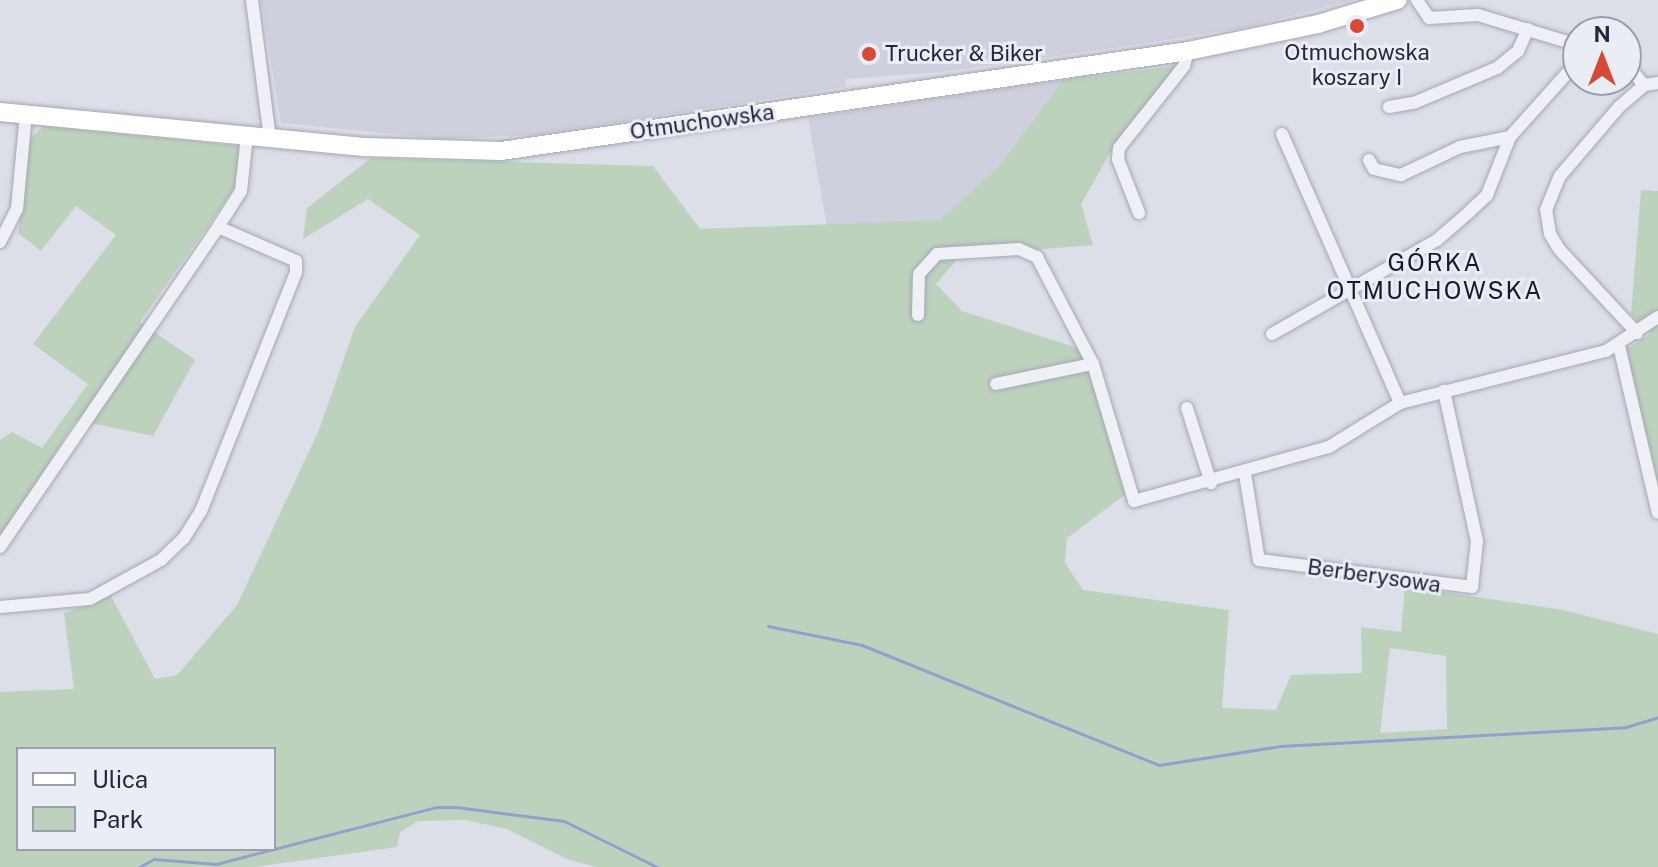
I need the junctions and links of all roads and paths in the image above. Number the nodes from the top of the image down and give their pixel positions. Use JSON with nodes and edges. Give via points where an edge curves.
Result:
{"nodes":[{"id":1,"x":252,"y":0,"type":"edge"},
{"id":2,"x":1397,"y":0,"type":"edge"},
{"id":3,"x":1417,"y":0,"type":"edge"},
{"id":4,"x":1528,"y":29,"type":"junction"},
{"id":5,"x":1562,"y":40,"type":"edge"},
{"id":6,"x":1188,"y":51,"type":"junction"},
{"id":7,"x":1562,"y":79,"type":"edge"},
{"id":8,"x":1642,"y":83,"type":"edge"},
{"id":9,"x":1658,"y":83,"type":"edge"},
{"id":10,"x":1644,"y":85,"type":"junction"},
{"id":11,"x":1389,"y":107,"type":"dead end"},
{"id":12,"x":0,"y":112,"type":"edge"},
{"id":13,"x":26,"y":114,"type":"junction"},
{"id":14,"x":1282,"y":134,"type":"dead end"},
{"id":15,"x":247,"y":136,"type":"junction"},
{"id":16,"x":1510,"y":137,"type":"junction"},
{"id":17,"x":270,"y":138,"type":"junction"},
{"id":18,"x":1369,"y":160,"type":"dead end"},
{"id":19,"x":1139,"y":213,"type":"dead end"},
{"id":20,"x":218,"y":227,"type":"junction"},
{"id":21,"x":0,"y":242,"type":"edge"},
{"id":22,"x":1354,"y":290,"type":"junction"},
{"id":23,"x":918,"y":315,"type":"dead end"},
{"id":24,"x":1658,"y":317,"type":"edge"},
{"id":25,"x":1637,"y":333,"type":"junction"},
{"id":26,"x":1272,"y":334,"type":"dead end"},
{"id":27,"x":1619,"y":346,"type":"junction"},
{"id":28,"x":1093,"y":364,"type":"junction"},
{"id":29,"x":996,"y":384,"type":"dead end"},
{"id":30,"x":1444,"y":391,"type":"junction"},
{"id":31,"x":1400,"y":403,"type":"junction"},
{"id":32,"x":1187,"y":408,"type":"dead end"},
{"id":33,"x":1245,"y":474,"type":"junction"},
{"id":34,"x":1211,"y":483,"type":"junction"},
{"id":35,"x":1658,"y":513,"type":"edge"},
{"id":36,"x":0,"y":547,"type":"edge"},
{"id":37,"x":0,"y":607,"type":"edge"}],
"edges":[{"from":1,"to":17,"type":"street"},
{"from":2,"to":6,"type":"main road","name":"Otmuchowska","via":[[1305,27]]},
{"from":3,"to":4,"type":"street","via":[[1429,18],[1478,15]]},
{"from":4,"to":5,"type":"street"},
{"from":4,"to":11,"type":"street","via":[[1518,51],[1497,68],[1416,102]]},
{"from":6,"to":17,"type":"main road","name":"Otmuchowska","via":[[501,151],[428,152]]},
{"from":6,"to":19,"type":"street","via":[[1184,66],[1119,148],[1118,159]]},
{"from":7,"to":16,"type":"street"},
{"from":8,"to":10,"type":"street"},
{"from":9,"to":10,"type":"street"},
{"from":10,"to":25,"type":"street","via":[[1560,176],[1546,210],[1559,249]]},
{"from":12,"to":13,"type":"main road","name":"Otmuchowska"},
{"from":13,"to":15,"type":"main road","name":"Otmuchowska"},
{"from":13,"to":21,"type":"street","via":[[17,209]]},
{"from":14,"to":22,"type":"street"},
{"from":15,"to":17,"type":"main road","name":"Otmuchowska"},
{"from":15,"to":20,"type":"street","via":[[241,191]]},
{"from":16,"to":18,"type":"street","via":[[1460,147],[1401,175],[1374,169]]},
{"from":16,"to":22,"type":"street","via":[[1487,195],[1437,240]]},
{"from":20,"to":36,"type":"street"},
{"from":20,"to":37,"type":"street","via":[[296,261],[287,300],[201,511],[161,560],[90,599]]},
{"from":22,"to":26,"type":"street"},
{"from":22,"to":31,"type":"street"},
{"from":23,"to":28,"type":"street","via":[[919,274],[925,261],[937,254],[1019,249],[1048,268]]},
{"from":24,"to":25,"type":"street"},
{"from":25,"to":27,"type":"street"},
{"from":27,"to":30,"type":"street"},
{"from":27,"to":35,"type":"street"},
{"from":28,"to":29,"type":"street"},
{"from":28,"to":34,"type":"street","via":[[1134,501]]},
{"from":30,"to":31,"type":"street"},
{"from":30,"to":33,"type":"street","name":"Berberysowa","via":[[1477,541],[1472,587],[1259,560]]},
{"from":31,"to":33,"type":"street","via":[[1329,447]]},
{"from":32,"to":34,"type":"street"},
{"from":33,"to":34,"type":"street"}]}
